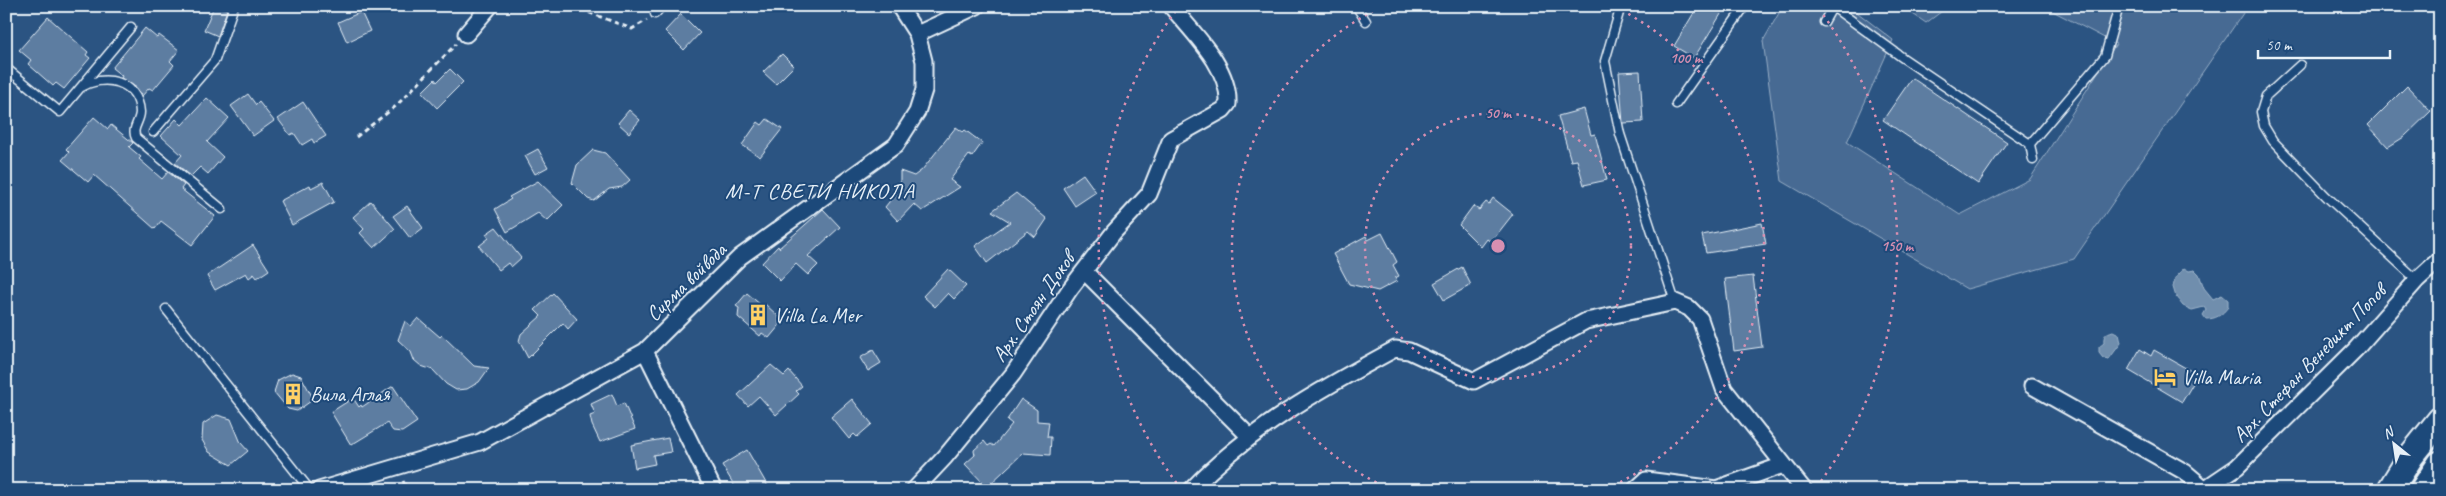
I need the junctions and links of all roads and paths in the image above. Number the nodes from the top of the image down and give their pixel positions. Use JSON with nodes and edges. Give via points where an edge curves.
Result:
{"nodes":[{"id":1,"x":234,"y":6,"type":"edge"},
{"id":2,"x":490,"y":6,"type":"edge"},
{"id":3,"x":572,"y":6,"type":"edge"},
{"id":4,"x":662,"y":6,"type":"edge"},
{"id":5,"x":899,"y":6,"type":"edge"},
{"id":6,"x":977,"y":6,"type":"edge"},
{"id":7,"x":1171,"y":6,"type":"edge"},
{"id":8,"x":1356,"y":6,"type":"edge"},
{"id":9,"x":1621,"y":6,"type":"edge"},
{"id":10,"x":1745,"y":6,"type":"edge"},
{"id":11,"x":1833,"y":6,"type":"edge"},
{"id":12,"x":2118,"y":6,"type":"edge"},
{"id":13,"x":655,"y":14,"type":"joint"},
{"id":14,"x":1366,"y":21,"type":"dead end"},
{"id":15,"x":1824,"y":22,"type":"dead end"},
{"id":16,"x":131,"y":27,"type":"dead end"},
{"id":17,"x":466,"y":34,"type":"joint"},
{"id":18,"x":917,"y":34,"type":"junction"},
{"id":19,"x":2300,"y":65,"type":"dead end"},
{"id":20,"x":6,"y":68,"type":"edge"},
{"id":21,"x":80,"y":88,"type":"junction"},
{"id":22,"x":1676,"y":104,"type":"dead end"},
{"id":23,"x":153,"y":132,"type":"dead end"},
{"id":24,"x":356,"y":137,"type":"dead end"},
{"id":25,"x":2030,"y":144,"type":"junction"},
{"id":26,"x":2033,"y":160,"type":"dead end"},
{"id":27,"x":222,"y":209,"type":"dead end"},
{"id":28,"x":2440,"y":259,"type":"edge"},
{"id":29,"x":1084,"y":271,"type":"junction"},
{"id":30,"x":2417,"y":280,"type":"junction"},
{"id":31,"x":1676,"y":302,"type":"junction"},
{"id":32,"x":166,"y":309,"type":"dead end"},
{"id":33,"x":645,"y":351,"type":"junction"},
{"id":34,"x":2032,"y":386,"type":"dead end"},
{"id":35,"x":2440,"y":420,"type":"edge"},
{"id":36,"x":1250,"y":437,"type":"junction"},
{"id":37,"x":2440,"y":464,"type":"edge"},
{"id":38,"x":1783,"y":465,"type":"junction"},
{"id":39,"x":2203,"y":489,"type":"edge"},
{"id":40,"x":310,"y":490,"type":"edge"},
{"id":41,"x":319,"y":490,"type":"edge"},
{"id":42,"x":714,"y":490,"type":"edge"},
{"id":43,"x":914,"y":490,"type":"edge"},
{"id":44,"x":1191,"y":490,"type":"edge"},
{"id":45,"x":1635,"y":490,"type":"edge"},
{"id":46,"x":1804,"y":490,"type":"edge"},
{"id":47,"x":2390,"y":490,"type":"edge"},
{"id":48,"x":2423,"y":490,"type":"edge"}],
"edges":[{"from":1,"to":23,"type":"lane","via":[[215,60]]},
{"from":2,"to":17,"type":"street"},
{"from":3,"to":13,"type":"path","via":[[632,29]]},
{"from":4,"to":13,"type":"lane"},
{"from":5,"to":18,"type":"street","name":"Сирма войвода"},
{"from":6,"to":18,"type":"street"},
{"from":7,"to":29,"type":"street","name":"Арх. Стоян Доков","via":[[1215,61],[1229,94],[1228,104],[1172,139],[1149,194]]},
{"from":8,"to":14,"type":"lane"},
{"from":9,"to":31,"type":"lane","via":[[1606,61],[1620,134]]},
{"from":10,"to":22,"type":"lane"},
{"from":11,"to":15,"type":"lane"},
{"from":11,"to":25,"type":"lane"},
{"from":12,"to":25,"type":"lane","via":[[2105,56]]},
{"from":16,"to":21,"type":"lane"},
{"from":17,"to":24,"type":"path","via":[[396,106]]},
{"from":18,"to":33,"type":"street","name":"Сирма войвода","via":[[924,62],[924,90],[917,112],[896,145],[740,257]]},
{"from":19,"to":30,"type":"lane","via":[[2266,96],[2261,112],[2264,126],[2273,141],[2326,196]]},
{"from":20,"to":21,"type":"lane","via":[[60,112]]},
{"from":21,"to":27,"type":"lane","via":[[103,79],[122,84],[130,90],[139,106],[140,116],[134,128],[136,138]]},
{"from":25,"to":26,"type":"lane"},
{"from":28,"to":30,"type":"street","name":"Арх. Стефан Венедикт Попов"},
{"from":29,"to":36,"type":"street"},
{"from":29,"to":43,"type":"street","name":"Арх. Стоян Доков","via":[[1013,374]]},
{"from":30,"to":39,"type":"street","name":"Арх. Стефан Венедикт Попов","via":[[2356,349],[2236,467]]},
{"from":31,"to":36,"type":"street","via":[[1586,321],[1474,381],[1409,351],[1395,349],[1315,392]]},
{"from":31,"to":38,"type":"street","via":[[1689,308],[1700,319],[1724,389]]},
{"from":32,"to":40,"type":"lane"},
{"from":33,"to":41,"type":"street","name":"Сирма войвода","via":[[480,442]]},
{"from":33,"to":42,"type":"street"},
{"from":34,"to":39,"type":"street","via":[[2185,472]]},
{"from":35,"to":47,"type":"highway","via":[[2411,456]]},
{"from":36,"to":44,"type":"street","via":[[1215,465]]},
{"from":37,"to":48,"type":"highway"},
{"from":38,"to":45,"type":"street","via":[[1716,489],[1646,480]]},
{"from":38,"to":46,"type":"street"}]}
